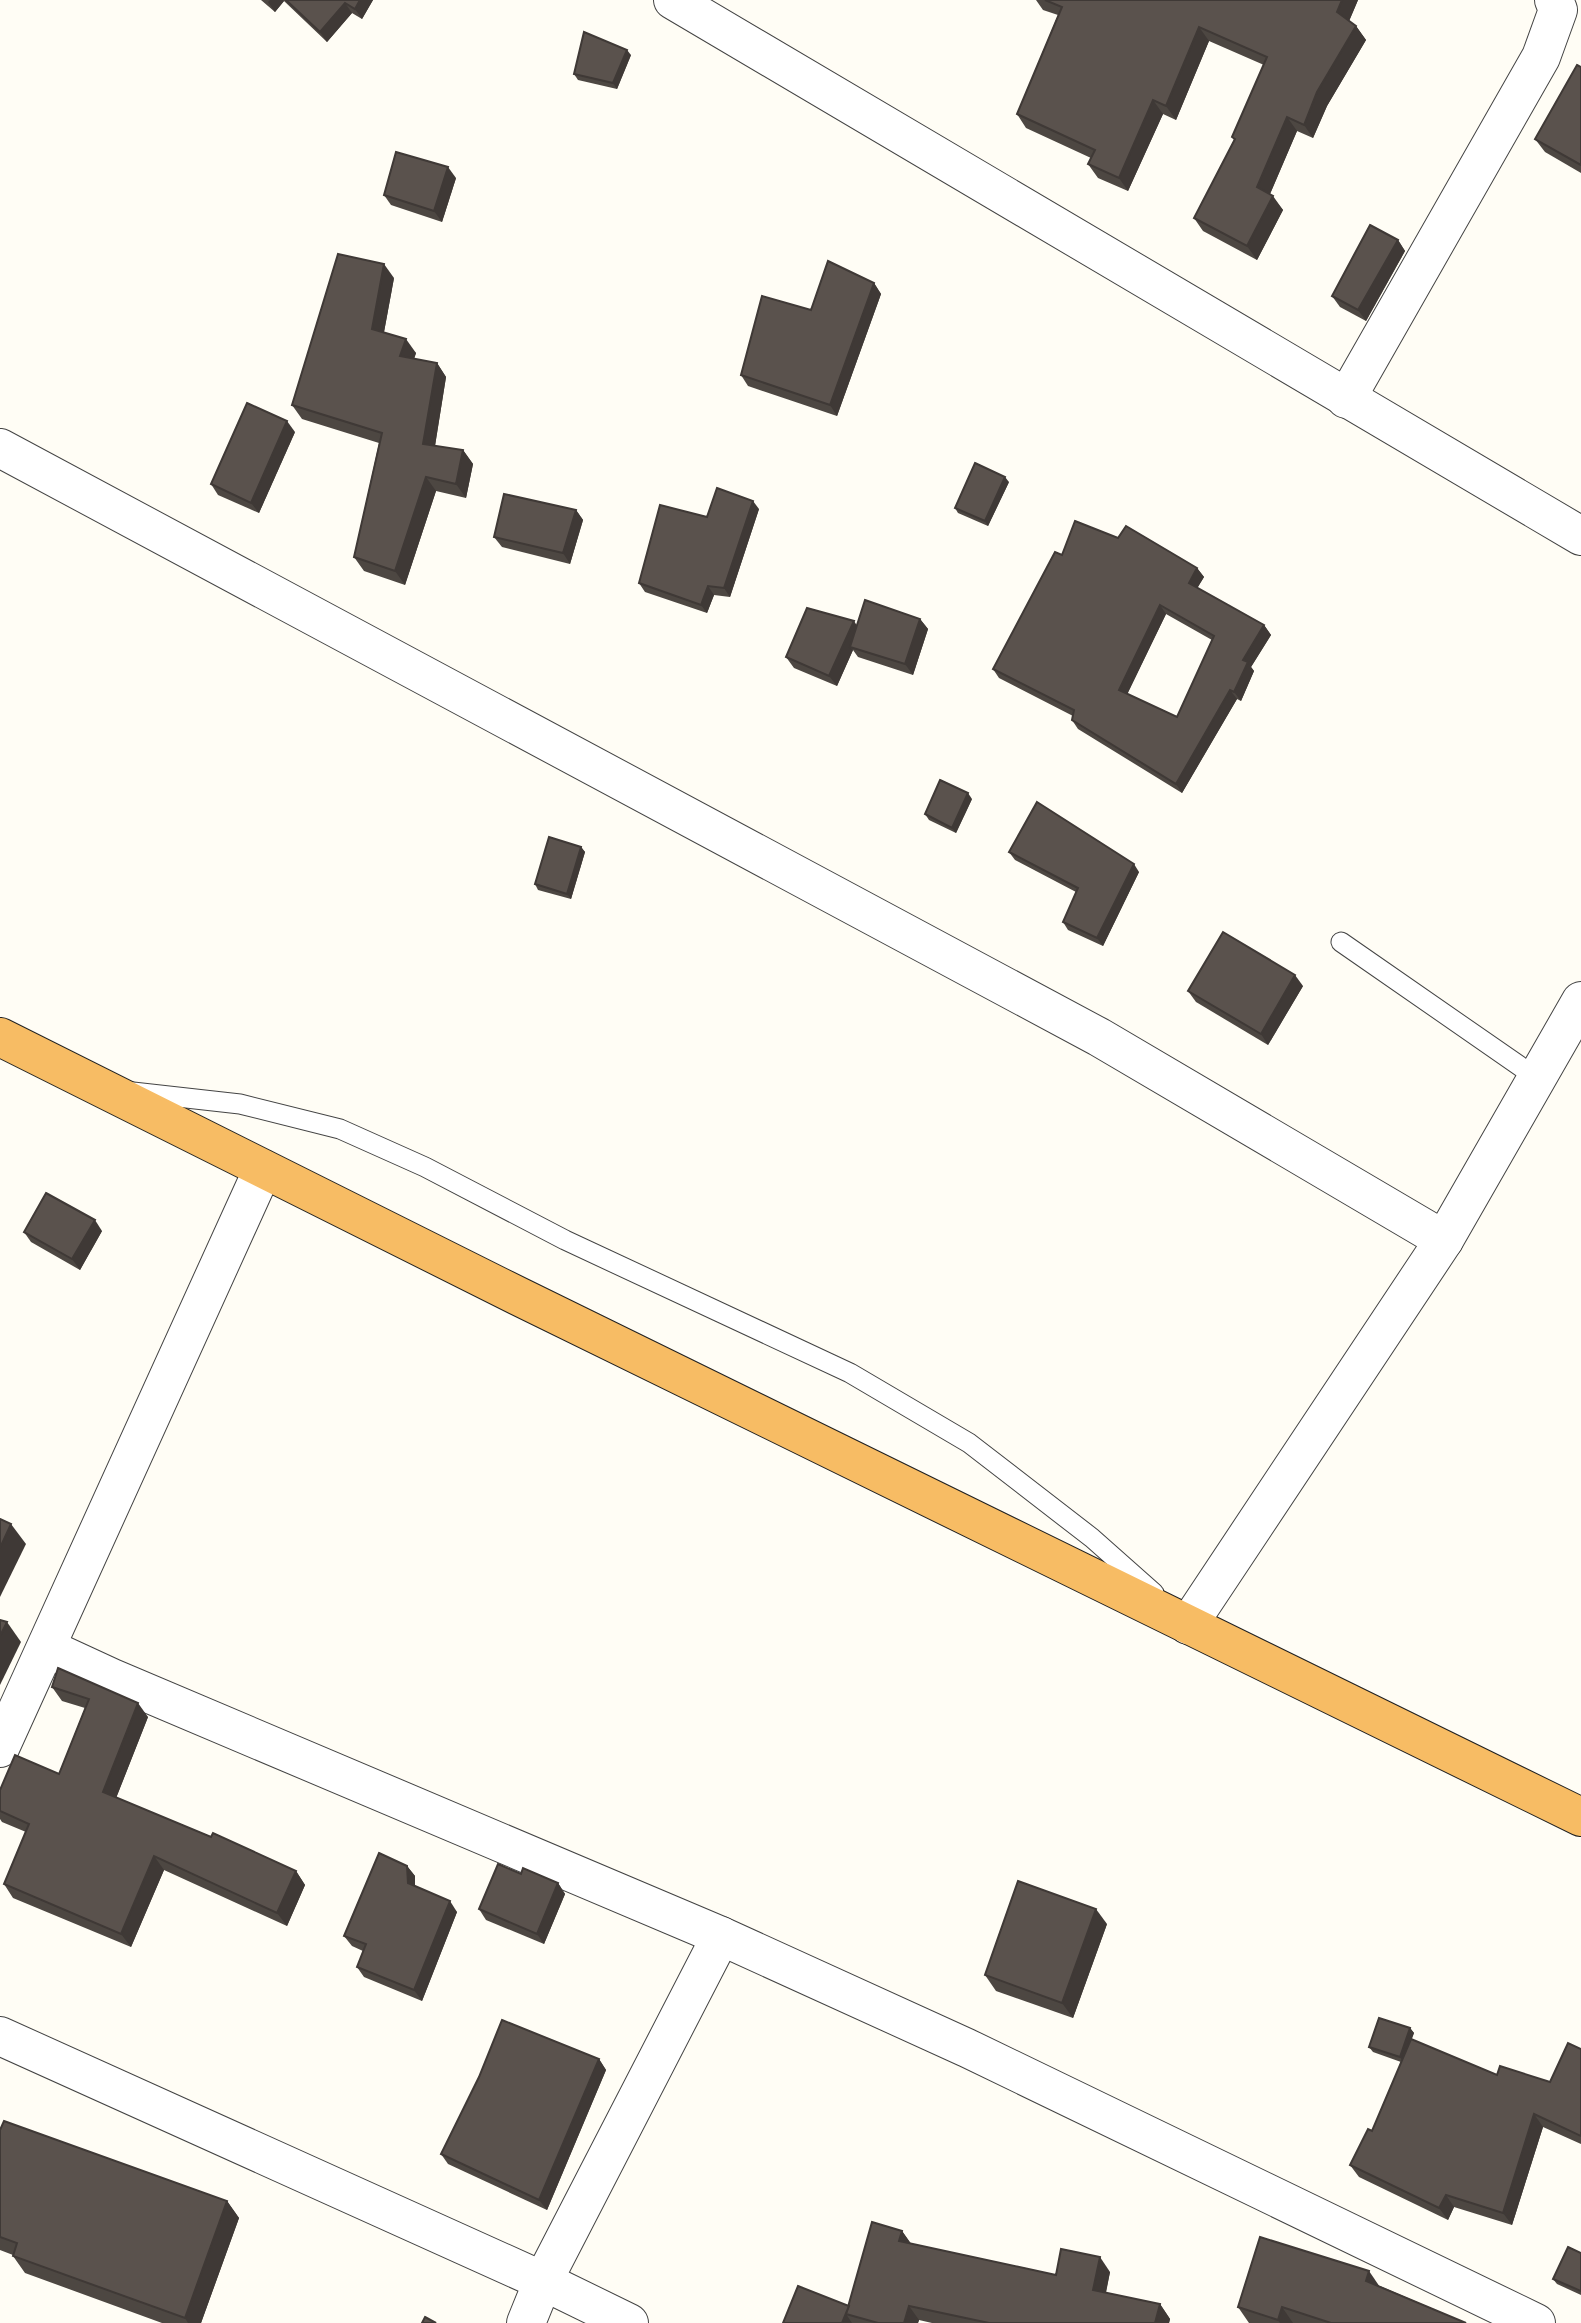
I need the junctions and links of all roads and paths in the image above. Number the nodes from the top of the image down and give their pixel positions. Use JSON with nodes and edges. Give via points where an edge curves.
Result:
{"nodes":[{"id":1,"x":673,"y":0,"type":"edge"},
{"id":2,"x":1555,"y":0,"type":"edge"},
{"id":3,"x":1346,"y":399,"type":"junction"},
{"id":4,"x":0,"y":448,"type":"edge"},
{"id":5,"x":1581,"y":536,"type":"edge"},
{"id":6,"x":1341,"y":942,"type":"dead end"},
{"id":7,"x":1581,"y":1001,"type":"edge"},
{"id":8,"x":0,"y":1037,"type":"edge"},
{"id":9,"x":1537,"y":1078,"type":"junction"},
{"id":10,"x":102,"y":1088,"type":"junction"},
{"id":11,"x":263,"y":1169,"type":"junction"},
{"id":12,"x":1444,"y":1240,"type":"junction"},
{"id":13,"x":1188,"y":1625,"type":"junction"},
{"id":14,"x":47,"y":1647,"type":"junction"},
{"id":15,"x":0,"y":1748,"type":"edge"},
{"id":16,"x":1581,"y":1817,"type":"edge"},
{"id":17,"x":721,"y":1936,"type":"junction"},
{"id":18,"x":0,"y":2036,"type":"edge"},
{"id":19,"x":543,"y":2281,"type":"junction"},
{"id":20,"x":526,"y":2323,"type":"edge"},
{"id":21,"x":629,"y":2323,"type":"edge"},
{"id":22,"x":1536,"y":2323,"type":"edge"}],
"edges":[{"from":1,"to":3,"type":"street"},
{"from":2,"to":3,"type":"street","via":[[1558,10],[1541,57]]},
{"from":3,"to":5,"type":"street"},
{"from":4,"to":12,"type":"street","via":[[1099,1037]]},
{"from":6,"to":9,"type":"lane"},
{"from":7,"to":9,"type":"street"},
{"from":8,"to":10,"type":"highway"},
{"from":9,"to":12,"type":"street"},
{"from":10,"to":11,"type":"highway"},
{"from":10,"to":13,"type":"lane","via":[[240,1104],[340,1129],[850,1373],[969,1443],[1092,1538]]},
{"from":11,"to":13,"type":"highway"},
{"from":11,"to":14,"type":"street"},
{"from":12,"to":13,"type":"street"},
{"from":13,"to":16,"type":"highway"},
{"from":14,"to":15,"type":"street"},
{"from":14,"to":17,"type":"street"},
{"from":17,"to":19,"type":"street"},
{"from":17,"to":22,"type":"street","via":[[967,2048]]},
{"from":18,"to":19,"type":"street"},
{"from":19,"to":20,"type":"street"},
{"from":19,"to":21,"type":"street"}]}
